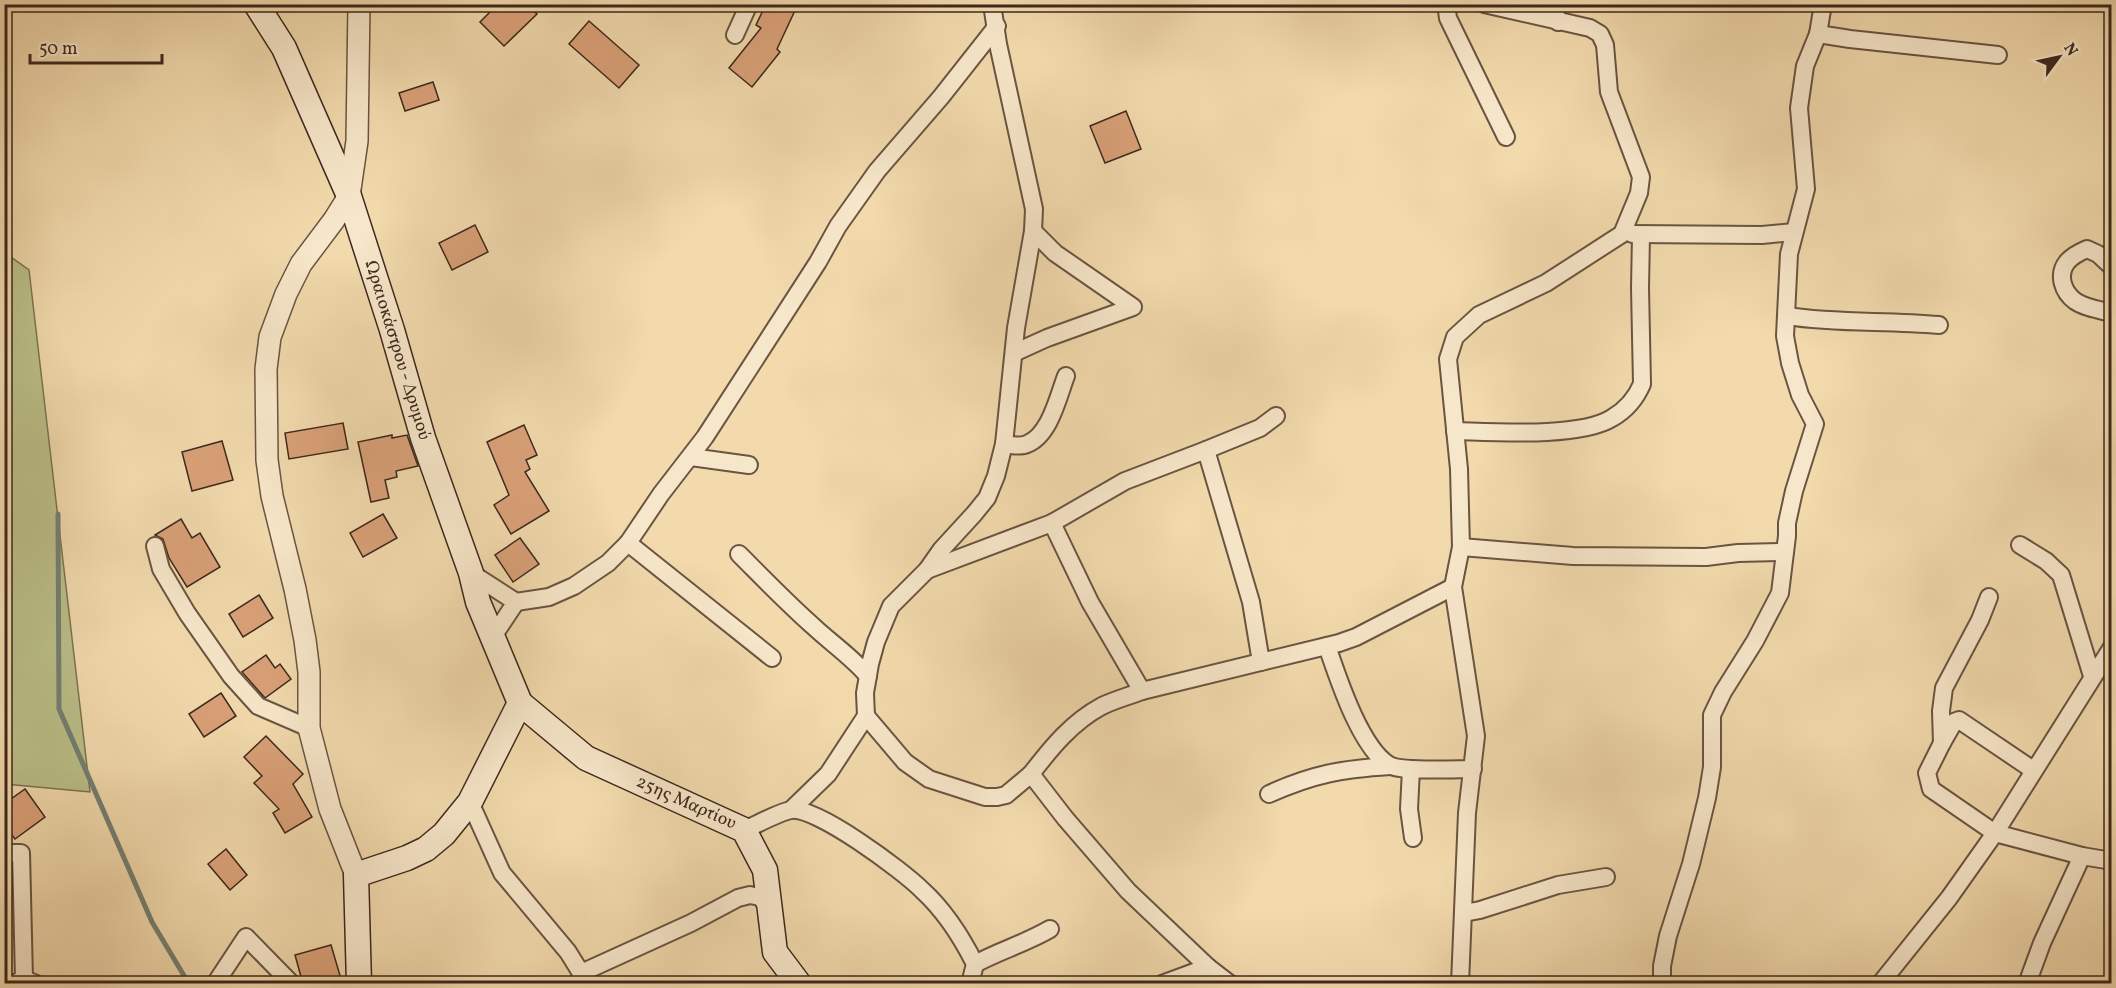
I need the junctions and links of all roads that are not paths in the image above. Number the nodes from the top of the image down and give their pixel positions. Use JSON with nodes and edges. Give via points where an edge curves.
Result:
{"nodes":[{"id":1,"x":256,"y":4,"type":"edge"},
{"id":2,"x":358,"y":4,"type":"edge"},
{"id":3,"x":749,"y":4,"type":"edge"},
{"id":4,"x":992,"y":4,"type":"edge"},
{"id":5,"x":1446,"y":4,"type":"edge"},
{"id":6,"x":1484,"y":4,"type":"edge"},
{"id":7,"x":1553,"y":4,"type":"edge"},
{"id":8,"x":1823,"y":4,"type":"edge"},
{"id":9,"x":1558,"y":22,"type":"junction"},
{"id":10,"x":997,"y":26,"type":"junction"},
{"id":11,"x":1818,"y":34,"type":"junction"},
{"id":12,"x":735,"y":35,"type":"dead end"},
{"id":13,"x":1998,"y":55,"type":"dead end"},
{"id":14,"x":1506,"y":137,"type":"dead end"},
{"id":15,"x":349,"y":196,"type":"junction"},
{"id":16,"x":1033,"y":231,"type":"junction"},
{"id":17,"x":1794,"y":232,"type":"junction"},
{"id":18,"x":1622,"y":234,"type":"junction"},
{"id":19,"x":1641,"y":235,"type":"junction"},
{"id":20,"x":2112,"y":267,"type":"edge"},
{"id":21,"x":2112,"y":314,"type":"edge"},
{"id":22,"x":1788,"y":316,"type":"junction"},
{"id":23,"x":1939,"y":325,"type":"dead end"},
{"id":24,"x":1014,"y":353,"type":"junction"},
{"id":25,"x":1066,"y":376,"type":"dead end"},
{"id":26,"x":1276,"y":416,"type":"dead end"},
{"id":27,"x":1455,"y":431,"type":"junction"},
{"id":28,"x":1004,"y":444,"type":"junction"},
{"id":29,"x":1206,"y":450,"type":"junction"},
{"id":30,"x":691,"y":457,"type":"junction"},
{"id":31,"x":749,"y":465,"type":"dead end"},
{"id":32,"x":1052,"y":524,"type":"junction"},
{"id":33,"x":628,"y":543,"type":"junction"},
{"id":34,"x":2020,"y":545,"type":"dead end"},
{"id":35,"x":155,"y":546,"type":"dead end"},
{"id":36,"x":1461,"y":547,"type":"junction"},
{"id":37,"x":1785,"y":552,"type":"junction"},
{"id":38,"x":739,"y":554,"type":"dead end"},
{"id":39,"x":927,"y":570,"type":"junction"},
{"id":40,"x":471,"y":573,"type":"junction"},
{"id":41,"x":1453,"y":587,"type":"junction"},
{"id":42,"x":1989,"y":597,"type":"dead end"},
{"id":43,"x":516,"y":602,"type":"junction"},
{"id":44,"x":492,"y":638,"type":"junction"},
{"id":45,"x":1326,"y":646,"type":"junction"},
{"id":46,"x":2112,"y":647,"type":"edge"},
{"id":47,"x":772,"y":657,"type":"dead end"},
{"id":48,"x":1261,"y":662,"type":"junction"},
{"id":49,"x":868,"y":676,"type":"junction"},
{"id":50,"x":2092,"y":676,"type":"junction"},
{"id":51,"x":1142,"y":691,"type":"junction"},
{"id":52,"x":520,"y":703,"type":"junction"},
{"id":53,"x":866,"y":716,"type":"junction"},
{"id":54,"x":309,"y":728,"type":"junction"},
{"id":55,"x":1942,"y":743,"type":"junction"},
{"id":56,"x":1390,"y":766,"type":"junction"},
{"id":57,"x":1411,"y":769,"type":"junction"},
{"id":58,"x":1473,"y":769,"type":"junction"},
{"id":59,"x":2033,"y":770,"type":"junction"},
{"id":60,"x":1031,"y":774,"type":"junction"},
{"id":61,"x":1269,"y":794,"type":"dead end"},
{"id":62,"x":470,"y":802,"type":"junction"},
{"id":63,"x":791,"y":810,"type":"junction"},
{"id":64,"x":744,"y":830,"type":"junction"},
{"id":65,"x":1995,"y":833,"type":"junction"},
{"id":66,"x":1413,"y":838,"type":"dead end"},
{"id":67,"x":4,"y":854,"type":"edge"},
{"id":68,"x":2082,"y":856,"type":"junction"},
{"id":69,"x":2112,"y":861,"type":"edge"},
{"id":70,"x":356,"y":875,"type":"junction"},
{"id":71,"x":1606,"y":877,"type":"dead end"},
{"id":72,"x":769,"y":908,"type":"junction"},
{"id":73,"x":1464,"y":913,"type":"junction"},
{"id":74,"x":1050,"y":929,"type":"dead end"},
{"id":75,"x":975,"y":964,"type":"junction"},
{"id":76,"x":1208,"y":967,"type":"junction"},
{"id":77,"x":580,"y":978,"type":"edge"},
{"id":78,"x":25,"y":982,"type":"edge"},
{"id":79,"x":793,"y":982,"type":"edge"},
{"id":80,"x":216,"y":983,"type":"edge"},
{"id":81,"x":292,"y":984,"type":"edge"},
{"id":82,"x":359,"y":984,"type":"edge"},
{"id":83,"x":970,"y":984,"type":"edge"},
{"id":84,"x":1162,"y":984,"type":"edge"},
{"id":85,"x":1230,"y":984,"type":"edge"},
{"id":86,"x":1460,"y":984,"type":"edge"},
{"id":87,"x":1662,"y":984,"type":"edge"},
{"id":88,"x":1880,"y":984,"type":"edge"},
{"id":89,"x":2027,"y":984,"type":"edge"}],
"edges":[{"from":1,"to":15,"type":"main road","name":"Ωραιοκάστρου - Δρυμού","via":[[285,48]]},
{"from":2,"to":15,"type":"street","via":[[357,141]]},
{"from":3,"to":12,"type":"street"},
{"from":4,"to":10,"type":"street"},
{"from":5,"to":14,"type":"street","via":[[1448,18]]},
{"from":6,"to":9,"type":"street"},
{"from":7,"to":9,"type":"street"},
{"from":8,"to":11,"type":"street"},
{"from":9,"to":18,"type":"street","via":[[1590,28],[1600,34],[1605,45],[1609,92],[1641,177],[1639,193]]},
{"from":10,"to":16,"type":"street","via":[[1034,209]]},
{"from":10,"to":30,"type":"street","via":[[877,171]]},
{"from":11,"to":13,"type":"street"},
{"from":11,"to":17,"type":"street","via":[[1805,66],[1799,108],[1806,189]]},
{"from":15,"to":40,"type":"main road","name":"Ωραιοκάστρου - Δρυμού","via":[[423,438]]},
{"from":15,"to":54,"type":"street","via":[[301,264],[286,294],[270,337],[266,369],[268,469],[305,640]]},
{"from":16,"to":24,"type":"street"},
{"from":16,"to":24,"type":"street","via":[[1055,253],[1133,307]]},
{"from":17,"to":19,"type":"street"},
{"from":17,"to":22,"type":"street","via":[[1789,254]]},
{"from":18,"to":19,"type":"street"},
{"from":18,"to":27,"type":"street","via":[[1546,283],[1479,315],[1455,337],[1448,359]]},
{"from":19,"to":27,"type":"street","via":[[1642,384],[1637,396],[1611,419],[1590,426],[1543,432]]},
{"from":20,"to":21,"type":"street","via":[[2087,249],[2066,263],[2062,276],[2063,288],[2075,301]]},
{"from":22,"to":23,"type":"street"},
{"from":22,"to":37,"type":"street","via":[[1785,336],[1790,363],[1815,424],[1789,511]]},
{"from":24,"to":28,"type":"street"},
{"from":25,"to":28,"type":"street","via":[[1046,427],[1037,437],[1026,445]]},
{"from":26,"to":29,"type":"street","via":[[1260,428]]},
{"from":27,"to":36,"type":"street"},
{"from":28,"to":39,"type":"street","via":[[987,498]]},
{"from":29,"to":32,"type":"street","via":[[1125,481]]},
{"from":29,"to":48,"type":"street","via":[[1251,602]]},
{"from":30,"to":31,"type":"street"},
{"from":30,"to":33,"type":"street"},
{"from":32,"to":39,"type":"street"},
{"from":32,"to":51,"type":"street","via":[[1090,602]]},
{"from":33,"to":43,"type":"street","via":[[608,563],[574,586],[549,597]]},
{"from":33,"to":47,"type":"street"},
{"from":34,"to":50,"type":"street","via":[[2061,574]]},
{"from":35,"to":54,"type":"street","via":[[161,569],[231,676],[258,706]]},
{"from":36,"to":37,"type":"street","via":[[1573,556],[1706,557]]},
{"from":36,"to":41,"type":"street"},
{"from":37,"to":87,"type":"street","via":[[1780,593],[1712,715],[1712,767],[1707,798],[1668,936]]},
{"from":38,"to":49,"type":"street"},
{"from":39,"to":49,"type":"street","via":[[891,606],[876,642]]},
{"from":40,"to":43,"type":"street"},
{"from":40,"to":44,"type":"main road","name":"Ωραιοκάστρου - Δρυμού"},
{"from":41,"to":45,"type":"street","via":[[1356,637]]},
{"from":41,"to":58,"type":"street","via":[[1476,736]]},
{"from":42,"to":55,"type":"street","via":[[1944,688]]},
{"from":43,"to":44,"type":"street"},
{"from":44,"to":52,"type":"main road","name":"Ωραιοκάστρου - Δρυμού"},
{"from":45,"to":48,"type":"street"},
{"from":45,"to":56,"type":"street","via":[[1346,699],[1370,746]]},
{"from":46,"to":50,"type":"street"},
{"from":48,"to":51,"type":"street"},
{"from":49,"to":53,"type":"street"},
{"from":50,"to":59,"type":"street"},
{"from":51,"to":60,"type":"street","via":[[1102,706],[1074,725],[1055,742]]},
{"from":52,"to":62,"type":"main road"},
{"from":52,"to":64,"type":"main road","name":"25ης Μαρτίου","via":[[586,758]]},
{"from":53,"to":60,"type":"street","via":[[905,762],[929,779],[985,797],[997,797],[1006,795]]},
{"from":53,"to":63,"type":"street","via":[[828,774]]},
{"from":54,"to":70,"type":"street","via":[[330,809]]},
{"from":55,"to":59,"type":"street","via":[[1959,720]]},
{"from":55,"to":65,"type":"street","via":[[1927,773],[1930,789]]},
{"from":56,"to":57,"type":"street"},
{"from":56,"to":61,"type":"street","via":[[1319,774]]},
{"from":57,"to":58,"type":"street"},
{"from":57,"to":66,"type":"street","via":[[1409,809]]},
{"from":58,"to":73,"type":"street","via":[[1467,813]]},
{"from":59,"to":65,"type":"street"},
{"from":60,"to":76,"type":"street","via":[[1128,891]]},
{"from":62,"to":70,"type":"main road","via":[[426,849]]},
{"from":62,"to":77,"type":"street","via":[[502,873],[568,952]]},
{"from":63,"to":64,"type":"street"},
{"from":63,"to":75,"type":"street","via":[[805,812],[844,832],[923,890],[959,936]]},
{"from":64,"to":72,"type":"main road","name":"25ης Μαρτίου","via":[[765,870]]},
{"from":65,"to":68,"type":"street"},
{"from":65,"to":88,"type":"street"},
{"from":67,"to":78,"type":"street","via":[[21,853]]},
{"from":68,"to":69,"type":"street"},
{"from":68,"to":89,"type":"street"},
{"from":70,"to":82,"type":"main road"},
{"from":71,"to":73,"type":"street","via":[[1558,885]]},
{"from":72,"to":77,"type":"street","via":[[760,897],[738,898]]},
{"from":72,"to":79,"type":"main road","name":"25ης Μαρτίου","via":[[775,952]]},
{"from":73,"to":86,"type":"street"},
{"from":74,"to":75,"type":"street"},
{"from":75,"to":83,"type":"street"},
{"from":76,"to":84,"type":"street"},
{"from":76,"to":85,"type":"street"},
{"from":80,"to":81,"type":"street","via":[[246,937]]}]}
